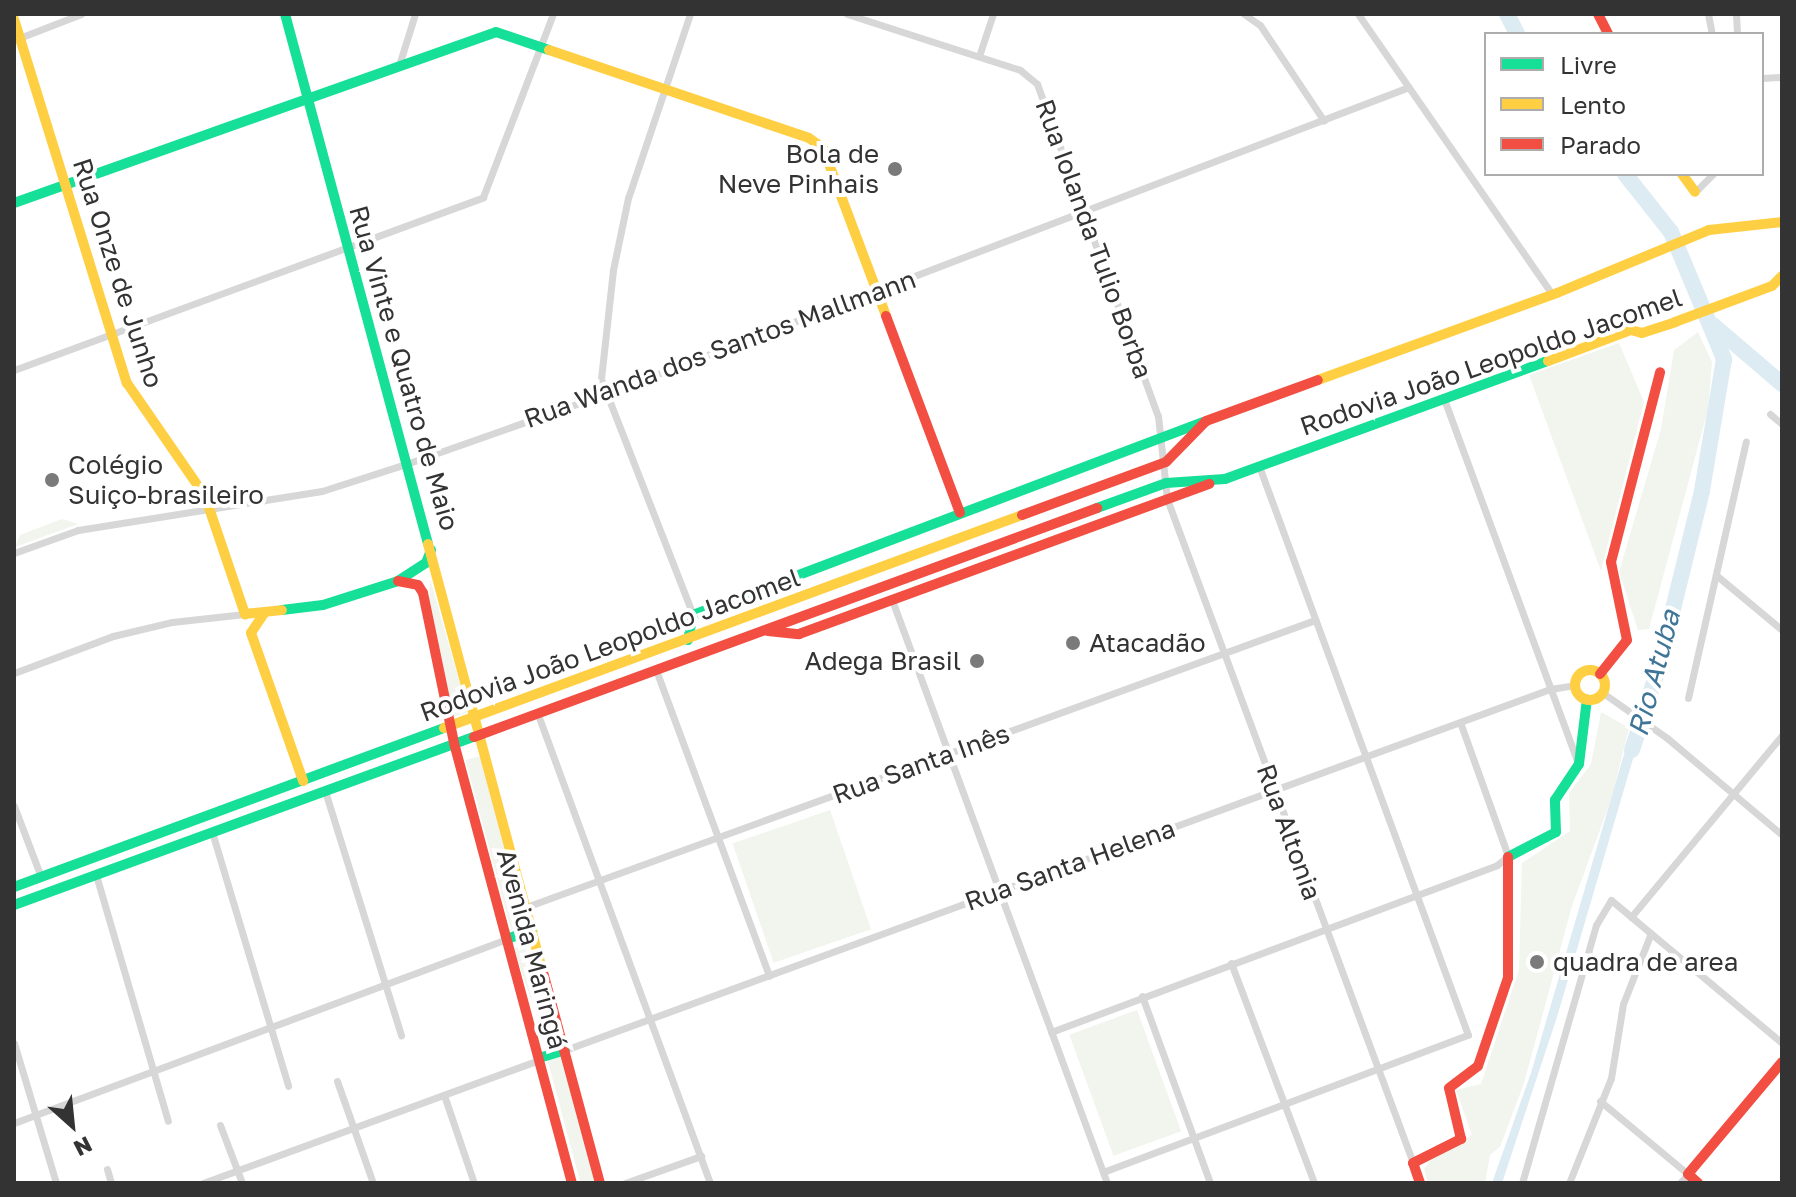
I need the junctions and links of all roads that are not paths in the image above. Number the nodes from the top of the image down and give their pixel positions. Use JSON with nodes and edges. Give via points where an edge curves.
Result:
{"nodes":[{"id":1,"x":81,"y":14,"type":"edge"},
{"id":2,"x":285,"y":14,"type":"edge"},
{"id":3,"x":415,"y":14,"type":"edge"},
{"id":4,"x":553,"y":14,"type":"edge"},
{"id":5,"x":690,"y":14,"type":"edge"},
{"id":6,"x":847,"y":14,"type":"edge"},
{"id":7,"x":993,"y":14,"type":"edge"},
{"id":8,"x":1244,"y":14,"type":"edge"},
{"id":9,"x":1358,"y":14,"type":"edge"},
{"id":10,"x":1598,"y":14,"type":"edge"},
{"id":11,"x":14,"y":19,"type":"edge"},
{"id":12,"x":1607,"y":32,"type":"edge"},
{"id":13,"x":17,"y":38,"type":"edge"},
{"id":14,"x":542,"y":47,"type":"junction"},
{"id":15,"x":979,"y":56,"type":"junction"},
{"id":16,"x":399,"y":65,"type":"junction"},
{"id":17,"x":664,"y":87,"type":"junction"},
{"id":18,"x":1409,"y":87,"type":"junction"},
{"id":19,"x":306,"y":97,"type":"junction"},
{"id":20,"x":1324,"y":121,"type":"junction"},
{"id":21,"x":1683,"y":176,"type":"edge"},
{"id":22,"x":1711,"y":176,"type":"edge"},
{"id":23,"x":65,"y":186,"type":"junction"},
{"id":24,"x":1695,"y":192,"type":"joint"},
{"id":25,"x":14,"y":203,"type":"edge"},
{"id":26,"x":1086,"y":212,"type":"junction"},
{"id":27,"x":1782,"y":222,"type":"edge"},
{"id":28,"x":347,"y":246,"type":"junction"},
{"id":29,"x":1782,"y":276,"type":"edge"},
{"id":30,"x":873,"y":290,"type":"junction"},
{"id":31,"x":1552,"y":294,"type":"junction"},
{"id":32,"x":109,"y":335,"type":"junction"},
{"id":33,"x":14,"y":370,"type":"edge"},
{"id":34,"x":1660,"y":372,"type":"dead end"},
{"id":35,"x":608,"y":393,"type":"junction"},
{"id":36,"x":1444,"y":399,"type":"junction"},
{"id":37,"x":1770,"y":414,"type":"dead end"},
{"id":38,"x":1206,"y":421,"type":"junction"},
{"id":39,"x":1782,"y":424,"type":"edge"},
{"id":40,"x":1164,"y":436,"type":"junction"},
{"id":41,"x":1746,"y":441,"type":"dead end"},
{"id":42,"x":1166,"y":462,"type":"junction"},
{"id":43,"x":409,"y":463,"type":"junction"},
{"id":44,"x":1259,"y":466,"type":"junction"},
{"id":45,"x":1225,"y":479,"type":"junction"},
{"id":46,"x":1166,"y":483,"type":"junction"},
{"id":47,"x":1167,"y":499,"type":"junction"},
{"id":48,"x":209,"y":509,"type":"junction"},
{"id":49,"x":960,"y":513,"type":"junction"},
{"id":50,"x":432,"y":545,"type":"junction"},
{"id":51,"x":14,"y":553,"type":"edge"},
{"id":52,"x":1716,"y":575,"type":"junction"},
{"id":53,"x":398,"y":581,"type":"junction"},
{"id":54,"x":892,"y":600,"type":"junction"},
{"id":55,"x":265,"y":612,"type":"junction"},
{"id":56,"x":245,"y":614,"type":"junction"},
{"id":57,"x":693,"y":615,"type":"junction"},
{"id":58,"x":1315,"y":620,"type":"junction"},
{"id":59,"x":762,"y":630,"type":"junction"},
{"id":60,"x":1782,"y":630,"type":"edge"},
{"id":61,"x":688,"y":640,"type":"junction"},
{"id":62,"x":1224,"y":651,"type":"junction"},
{"id":63,"x":655,"y":669,"type":"junction"},
{"id":64,"x":14,"y":673,"type":"edge"},
{"id":65,"x":1600,"y":674,"type":"junction"},
{"id":66,"x":1575,"y":685,"type":"junction"},
{"id":67,"x":1550,"y":689,"type":"junction"},
{"id":68,"x":1603,"y":693,"type":"junction"},
{"id":69,"x":1688,"y":698,"type":"dead end"},
{"id":70,"x":1587,"y":699,"type":"junction"},
{"id":71,"x":537,"y":712,"type":"junction"},
{"id":72,"x":475,"y":718,"type":"junction"},
{"id":73,"x":1460,"y":722,"type":"junction"},
{"id":74,"x":450,"y":727,"type":"junction"},
{"id":75,"x":479,"y":734,"type":"junction"},
{"id":76,"x":1782,"y":735,"type":"edge"},
{"id":77,"x":454,"y":743,"type":"junction"},
{"id":78,"x":948,"y":753,"type":"junction"},
{"id":79,"x":1368,"y":756,"type":"junction"},
{"id":80,"x":1579,"y":764,"type":"junction"},
{"id":81,"x":303,"y":781,"type":"junction"},
{"id":82,"x":1274,"y":790,"type":"junction"},
{"id":83,"x":325,"y":791,"type":"junction"},
{"id":84,"x":1733,"y":794,"type":"junction"},
{"id":85,"x":14,"y":806,"type":"edge"},
{"id":86,"x":212,"y":832,"type":"junction"},
{"id":87,"x":1782,"y":835,"type":"edge"},
{"id":88,"x":717,"y":840,"type":"junction"},
{"id":89,"x":1508,"y":856,"type":"junction"},
{"id":90,"x":96,"y":875,"type":"junction"},
{"id":91,"x":41,"y":877,"type":"junction"},
{"id":92,"x":600,"y":881,"type":"junction"},
{"id":93,"x":14,"y":887,"type":"edge"},
{"id":94,"x":999,"y":891,"type":"junction"},
{"id":95,"x":47,"y":893,"type":"junction"},
{"id":96,"x":1418,"y":895,"type":"junction"},
{"id":97,"x":14,"y":905,"type":"edge"},
{"id":98,"x":526,"y":907,"type":"junction"},
{"id":99,"x":1631,"y":917,"type":"junction"},
{"id":100,"x":1325,"y":929,"type":"junction"},
{"id":101,"x":532,"y":930,"type":"junction"},
{"id":102,"x":1651,"y":933,"type":"junction"},
{"id":103,"x":507,"y":939,"type":"junction"},
{"id":104,"x":1231,"y":963,"type":"junction"},
{"id":105,"x":769,"y":976,"type":"junction"},
{"id":106,"x":385,"y":983,"type":"junction"},
{"id":107,"x":1142,"y":996,"type":"junction"},
{"id":108,"x":652,"y":1019,"type":"junction"},
{"id":109,"x":270,"y":1026,"type":"junction"},
{"id":110,"x":1051,"y":1032,"type":"junction"},
{"id":111,"x":401,"y":1035,"type":"dead end"},
{"id":112,"x":1468,"y":1035,"type":"junction"},
{"id":113,"x":14,"y":1043,"type":"edge"},
{"id":114,"x":1782,"y":1043,"type":"edge"},
{"id":115,"x":1486,"y":1046,"type":"junction"},
{"id":116,"x":565,"y":1050,"type":"junction"},
{"id":117,"x":540,"y":1059,"type":"junction"},
{"id":118,"x":1782,"y":1062,"type":"edge"},
{"id":119,"x":1377,"y":1070,"type":"junction"},
{"id":120,"x":152,"y":1072,"type":"junction"},
{"id":121,"x":337,"y":1081,"type":"dead end"},
{"id":122,"x":288,"y":1086,"type":"dead end"},
{"id":123,"x":444,"y":1095,"type":"junction"},
{"id":124,"x":1600,"y":1101,"type":"junction"},
{"id":125,"x":1284,"y":1102,"type":"junction"},
{"id":126,"x":36,"y":1115,"type":"junction"},
{"id":127,"x":168,"y":1121,"type":"dead end"},
{"id":128,"x":14,"y":1123,"type":"edge"},
{"id":129,"x":220,"y":1125,"type":"dead end"},
{"id":130,"x":353,"y":1128,"type":"junction"},
{"id":131,"x":1193,"y":1136,"type":"junction"},
{"id":132,"x":701,"y":1156,"type":"junction"},
{"id":133,"x":1413,"y":1163,"type":"junction"},
{"id":134,"x":107,"y":1169,"type":"dead end"},
{"id":135,"x":238,"y":1170,"type":"junction"},
{"id":136,"x":1103,"y":1172,"type":"junction"},
{"id":137,"x":1684,"y":1178,"type":"edge"},
{"id":138,"x":56,"y":1183,"type":"edge"},
{"id":139,"x":111,"y":1183,"type":"edge"},
{"id":140,"x":203,"y":1183,"type":"edge"},
{"id":141,"x":242,"y":1183,"type":"edge"},
{"id":142,"x":373,"y":1183,"type":"edge"},
{"id":143,"x":474,"y":1183,"type":"edge"},
{"id":144,"x":572,"y":1183,"type":"edge"},
{"id":145,"x":600,"y":1183,"type":"edge"},
{"id":146,"x":625,"y":1183,"type":"edge"},
{"id":147,"x":710,"y":1183,"type":"edge"},
{"id":148,"x":1107,"y":1183,"type":"edge"},
{"id":149,"x":1210,"y":1183,"type":"edge"},
{"id":150,"x":1314,"y":1183,"type":"edge"},
{"id":151,"x":1420,"y":1183,"type":"edge"},
{"id":152,"x":1522,"y":1183,"type":"edge"},
{"id":153,"x":1569,"y":1183,"type":"edge"},
{"id":154,"x":1698,"y":1183,"type":"edge"}],
"edges":[{"from":1,"to":13,"type":"street"},
{"from":2,"to":19,"type":"main road","name":"Rua Vinte e Quatro de Maio"},
{"from":3,"to":16,"type":"street"},
{"from":4,"to":14,"type":"street"},
{"from":5,"to":17,"type":"street"},
{"from":6,"to":15,"type":"street","name":"Rua Iolanda Tulio Borba"},
{"from":7,"to":15,"type":"street"},
{"from":8,"to":20,"type":"street","via":[[1260,25]]},
{"from":9,"to":18,"type":"street"},
{"from":10,"to":12,"type":"main road"},
{"from":11,"to":13,"type":"main road","name":"Rua Onze de Junho"},
{"from":13,"to":23,"type":"main road","name":"Rua Onze de Junho"},
{"from":14,"to":16,"type":"main road","via":[[496,32]]},
{"from":14,"to":17,"type":"main road"},
{"from":14,"to":28,"type":"street","via":[[490,188],[471,203]]},
{"from":15,"to":26,"type":"street","name":"Rua Iolanda Tulio Borba","via":[[1020,70],[1037,84]]},
{"from":16,"to":19,"type":"main road"},
{"from":17,"to":30,"type":"main road","via":[[809,138],[823,148]]},
{"from":17,"to":35,"type":"street","via":[[628,198],[613,270],[601,379]]},
{"from":18,"to":20,"type":"street","name":"Rua Wanda dos Santos Mallmann"},
{"from":18,"to":31,"type":"street"},
{"from":19,"to":23,"type":"main road"},
{"from":19,"to":28,"type":"main road","name":"Rua Vinte e Quatro de Maio"},
{"from":20,"to":26,"type":"street","name":"Rua Wanda dos Santos Mallmann"},
{"from":21,"to":24,"type":"main road"},
{"from":22,"to":24,"type":"street"},
{"from":23,"to":25,"type":"main road"},
{"from":23,"to":32,"type":"main road","name":"Rua Onze de Junho"},
{"from":26,"to":30,"type":"street","name":"Rua Wanda dos Santos Mallmann"},
{"from":26,"to":40,"type":"street","name":"Rua Iolanda Tulio Borba"},
{"from":27,"to":31,"type":"main road","name":"Rodovia João Leopoldo Jacomel","via":[[1699,233]]},
{"from":28,"to":32,"type":"street"},
{"from":28,"to":43,"type":"main road","name":"Rua Vinte e Quatro de Maio"},
{"from":29,"to":36,"type":"main road","name":"Rodovia João Leopoldo Jacomel","via":[[1772,286],[1681,320],[1574,351]]},
{"from":30,"to":35,"type":"street","name":"Rua Wanda dos Santos Mallmann"},
{"from":30,"to":49,"type":"main road"},
{"from":31,"to":38,"type":"main road","name":"Rodovia João Leopoldo Jacomel"},
{"from":32,"to":33,"type":"street"},
{"from":32,"to":48,"type":"main road","name":"Rua Onze de Junho","via":[[139,408],[205,496]]},
{"from":34,"to":65,"type":"main road","via":[[1611,562],[1627,640]]},
{"from":35,"to":43,"type":"street","name":"Rua Wanda dos Santos Mallmann"},
{"from":35,"to":57,"type":"street"},
{"from":36,"to":44,"type":"main road","name":"Rodovia João Leopoldo Jacomel"},
{"from":36,"to":67,"type":"street"},
{"from":37,"to":39,"type":"street"},
{"from":38,"to":40,"type":"main road","name":"Rodovia João Leopoldo Jacomel"},
{"from":38,"to":42,"type":"main road","name":"Rodovia João Leopoldo Jacomel"},
{"from":40,"to":42,"type":"street","name":"Rua Iolanda Tulio Borba"},
{"from":40,"to":49,"type":"main road","name":"Rodovia João Leopoldo Jacomel"},
{"from":41,"to":52,"type":"street"},
{"from":42,"to":46,"type":"street","name":"Rua Iolanda Tulio Borba"},
{"from":42,"to":61,"type":"main road","name":"Rodovia João Leopoldo Jacomel"},
{"from":43,"to":48,"type":"street","name":"Rua Wanda dos Santos Mallmann","via":[[322,491]]},
{"from":43,"to":50,"type":"main road","name":"Rua Vinte e Quatro de Maio"},
{"from":44,"to":45,"type":"main road","name":"Rodovia João Leopoldo Jacomel"},
{"from":44,"to":58,"type":"street"},
{"from":45,"to":46,"type":"main road","name":"Rodovia João Leopoldo Jacomel"},
{"from":45,"to":47,"type":"main road","name":"Rodovia João Leopoldo Jacomel"},
{"from":46,"to":47,"type":"street","name":"Rua Iolanda Tulio Borba"},
{"from":46,"to":59,"type":"main road","name":"Rodovia João Leopoldo Jacomel"},
{"from":47,"to":54,"type":"main road","name":"Rodovia João Leopoldo Jacomel"},
{"from":47,"to":62,"type":"street","name":"Rua Altonia"},
{"from":48,"to":51,"type":"street","name":"Rua Wanda dos Santos Mallmann","via":[[78,530]]},
{"from":48,"to":56,"type":"main road","name":"Rua Onze de Junho"},
{"from":49,"to":57,"type":"main road","name":"Rodovia João Leopoldo Jacomel"},
{"from":50,"to":53,"type":"main road","via":[[426,563]]},
{"from":50,"to":72,"type":"main road","name":"Rua Vinte e Quatro de Maio"},
{"from":52,"to":60,"type":"street"},
{"from":52,"to":69,"type":"street"},
{"from":53,"to":55,"type":"main road","via":[[323,605]]},
{"from":53,"to":74,"type":"main road","via":[[418,585],[423,593]]},
{"from":54,"to":59,"type":"main road","name":"Rodovia João Leopoldo Jacomel","via":[[799,634]]},
{"from":54,"to":78,"type":"street"},
{"from":55,"to":56,"type":"main road"},
{"from":55,"to":81,"type":"main road","via":[[251,633]]},
{"from":56,"to":64,"type":"street","via":[[172,622],[113,636]]},
{"from":57,"to":61,"type":"main road"},
{"from":58,"to":62,"type":"street","name":"Rua Santa Inês"},
{"from":58,"to":79,"type":"street"},
{"from":59,"to":63,"type":"main road","name":"Rodovia João Leopoldo Jacomel"},
{"from":61,"to":72,"type":"main road","name":"Rodovia João Leopoldo Jacomel"},
{"from":62,"to":78,"type":"street","name":"Rua Santa Inês"},
{"from":62,"to":82,"type":"street","name":"Rua Altonia"},
{"from":63,"to":71,"type":"main road","name":"Rodovia João Leopoldo Jacomel"},
{"from":63,"to":88,"type":"street"},
{"from":65,"to":66,"type":"main road","via":[[1582,672]]},
{"from":65,"to":68,"type":"main road"},
{"from":66,"to":67,"type":"street","name":"Rua Santa Helena"},
{"from":66,"to":70,"type":"main road"},
{"from":67,"to":73,"type":"street","name":"Rua Santa Helena"},
{"from":67,"to":80,"type":"street"},
{"from":68,"to":70,"type":"main road"},
{"from":68,"to":84,"type":"street"},
{"from":70,"to":80,"type":"main road"},
{"from":71,"to":75,"type":"main road","name":"Rodovia João Leopoldo Jacomel"},
{"from":71,"to":92,"type":"street"},
{"from":72,"to":74,"type":"main road","name":"Rodovia João Leopoldo Jacomel"},
{"from":72,"to":75,"type":"main road","name":"Rua Vinte e Quatro de Maio"},
{"from":73,"to":79,"type":"street","name":"Rua Santa Helena"},
{"from":73,"to":89,"type":"street"},
{"from":74,"to":77,"type":"main road","name":"Avenida Maringá"},
{"from":74,"to":81,"type":"main road","name":"Rodovia João Leopoldo Jacomel"},
{"from":75,"to":77,"type":"main road","name":"Rodovia João Leopoldo Jacomel"},
{"from":75,"to":98,"type":"main road","name":"Avenida Maringá"},
{"from":76,"to":84,"type":"street"},
{"from":77,"to":83,"type":"main road","name":"Rodovia João Leopoldo Jacomel"},
{"from":77,"to":103,"type":"main road","name":"Avenida Maringá"},
{"from":78,"to":88,"type":"street","name":"Rua Santa Inês"},
{"from":78,"to":94,"type":"street"},
{"from":79,"to":82,"type":"street","name":"Rua Santa Helena"},
{"from":79,"to":96,"type":"street"},
{"from":80,"to":89,"type":"main road","via":[[1558,792],[1556,832]]},
{"from":81,"to":91,"type":"main road","name":"Rodovia João Leopoldo Jacomel"},
{"from":82,"to":94,"type":"street","name":"Rua Santa Helena"},
{"from":82,"to":100,"type":"street","name":"Rua Altonia"},
{"from":83,"to":86,"type":"main road","name":"Rodovia João Leopoldo Jacomel"},
{"from":83,"to":106,"type":"street"},
{"from":84,"to":87,"type":"street"},
{"from":84,"to":99,"type":"street"},
{"from":85,"to":91,"type":"street"},
{"from":86,"to":90,"type":"main road","name":"Rodovia João Leopoldo Jacomel"},
{"from":86,"to":109,"type":"street"},
{"from":88,"to":92,"type":"street","name":"Rua Santa Inês"},
{"from":88,"to":105,"type":"street"},
{"from":89,"to":96,"type":"street","via":[[1487,871]]},
{"from":89,"to":115,"type":"main road","via":[[1511,960]]},
{"from":90,"to":95,"type":"main road","name":"Rodovia João Leopoldo Jacomel"},
{"from":90,"to":120,"type":"street"},
{"from":91,"to":93,"type":"main road","name":"Rodovia João Leopoldo Jacomel"},
{"from":91,"to":95,"type":"main road"},
{"from":92,"to":98,"type":"street","name":"Rua Santa Inês"},
{"from":92,"to":108,"type":"street"},
{"from":94,"to":105,"type":"street","name":"Rua Santa Helena"},
{"from":94,"to":110,"type":"street"},
{"from":95,"to":97,"type":"main road","name":"Rodovia João Leopoldo Jacomel"},
{"from":96,"to":100,"type":"street"},
{"from":96,"to":112,"type":"street"},
{"from":98,"to":101,"type":"main road","name":"Avenida Maringá"},
{"from":99,"to":102,"type":"street"},
{"from":99,"to":152,"type":"street","via":[[1611,900],[1596,925]]},
{"from":100,"to":104,"type":"street"},
{"from":100,"to":119,"type":"street","name":"Rua Altonia"},
{"from":101,"to":103,"type":"main road"},
{"from":101,"to":116,"type":"main road","name":"Avenida Maringá"},
{"from":102,"to":114,"type":"street"},
{"from":102,"to":124,"type":"street","via":[[1628,987],[1612,1074]]},
{"from":103,"to":106,"type":"street"},
{"from":103,"to":117,"type":"main road","name":"Avenida Maringá"},
{"from":104,"to":107,"type":"street"},
{"from":104,"to":125,"type":"street"},
{"from":105,"to":108,"type":"street","name":"Rua Santa Helena"},
{"from":106,"to":109,"type":"street"},
{"from":106,"to":111,"type":"street"},
{"from":107,"to":110,"type":"street"},
{"from":107,"to":131,"type":"street"},
{"from":108,"to":116,"type":"street","name":"Rua Santa Helena"},
{"from":108,"to":132,"type":"street"},
{"from":109,"to":120,"type":"street"},
{"from":109,"to":122,"type":"street"},
{"from":110,"to":136,"type":"street"},
{"from":112,"to":115,"type":"street"},
{"from":112,"to":119,"type":"street"},
{"from":113,"to":126,"type":"street"},
{"from":115,"to":133,"type":"main road","via":[[1478,1066],[1449,1088],[1461,1139]]},
{"from":116,"to":117,"type":"main road"},
{"from":116,"to":145,"type":"main road","name":"Avenida Maringá"},
{"from":117,"to":123,"type":"street"},
{"from":117,"to":144,"type":"main road","name":"Avenida Maringá"},
{"from":118,"to":137,"type":"main road"},
{"from":119,"to":125,"type":"street"},
{"from":119,"to":133,"type":"street","name":"Rua Altonia"},
{"from":120,"to":126,"type":"street"},
{"from":120,"to":127,"type":"street"},
{"from":121,"to":130,"type":"street"},
{"from":123,"to":130,"type":"street"},
{"from":123,"to":143,"type":"street"},
{"from":124,"to":137,"type":"street"},
{"from":124,"to":153,"type":"street","via":[[1590,1140]]},
{"from":125,"to":131,"type":"street"},
{"from":125,"to":150,"type":"street"},
{"from":126,"to":128,"type":"street"},
{"from":126,"to":138,"type":"street"},
{"from":129,"to":135,"type":"street"},
{"from":130,"to":135,"type":"street"},
{"from":130,"to":142,"type":"street"},
{"from":131,"to":136,"type":"street"},
{"from":131,"to":149,"type":"street"},
{"from":132,"to":146,"type":"street"},
{"from":132,"to":147,"type":"street"},
{"from":133,"to":151,"type":"main road"},
{"from":134,"to":139,"type":"street"},
{"from":135,"to":140,"type":"street"},
{"from":135,"to":141,"type":"street"},
{"from":136,"to":148,"type":"street"},
{"from":137,"to":154,"type":"main road"}]}
